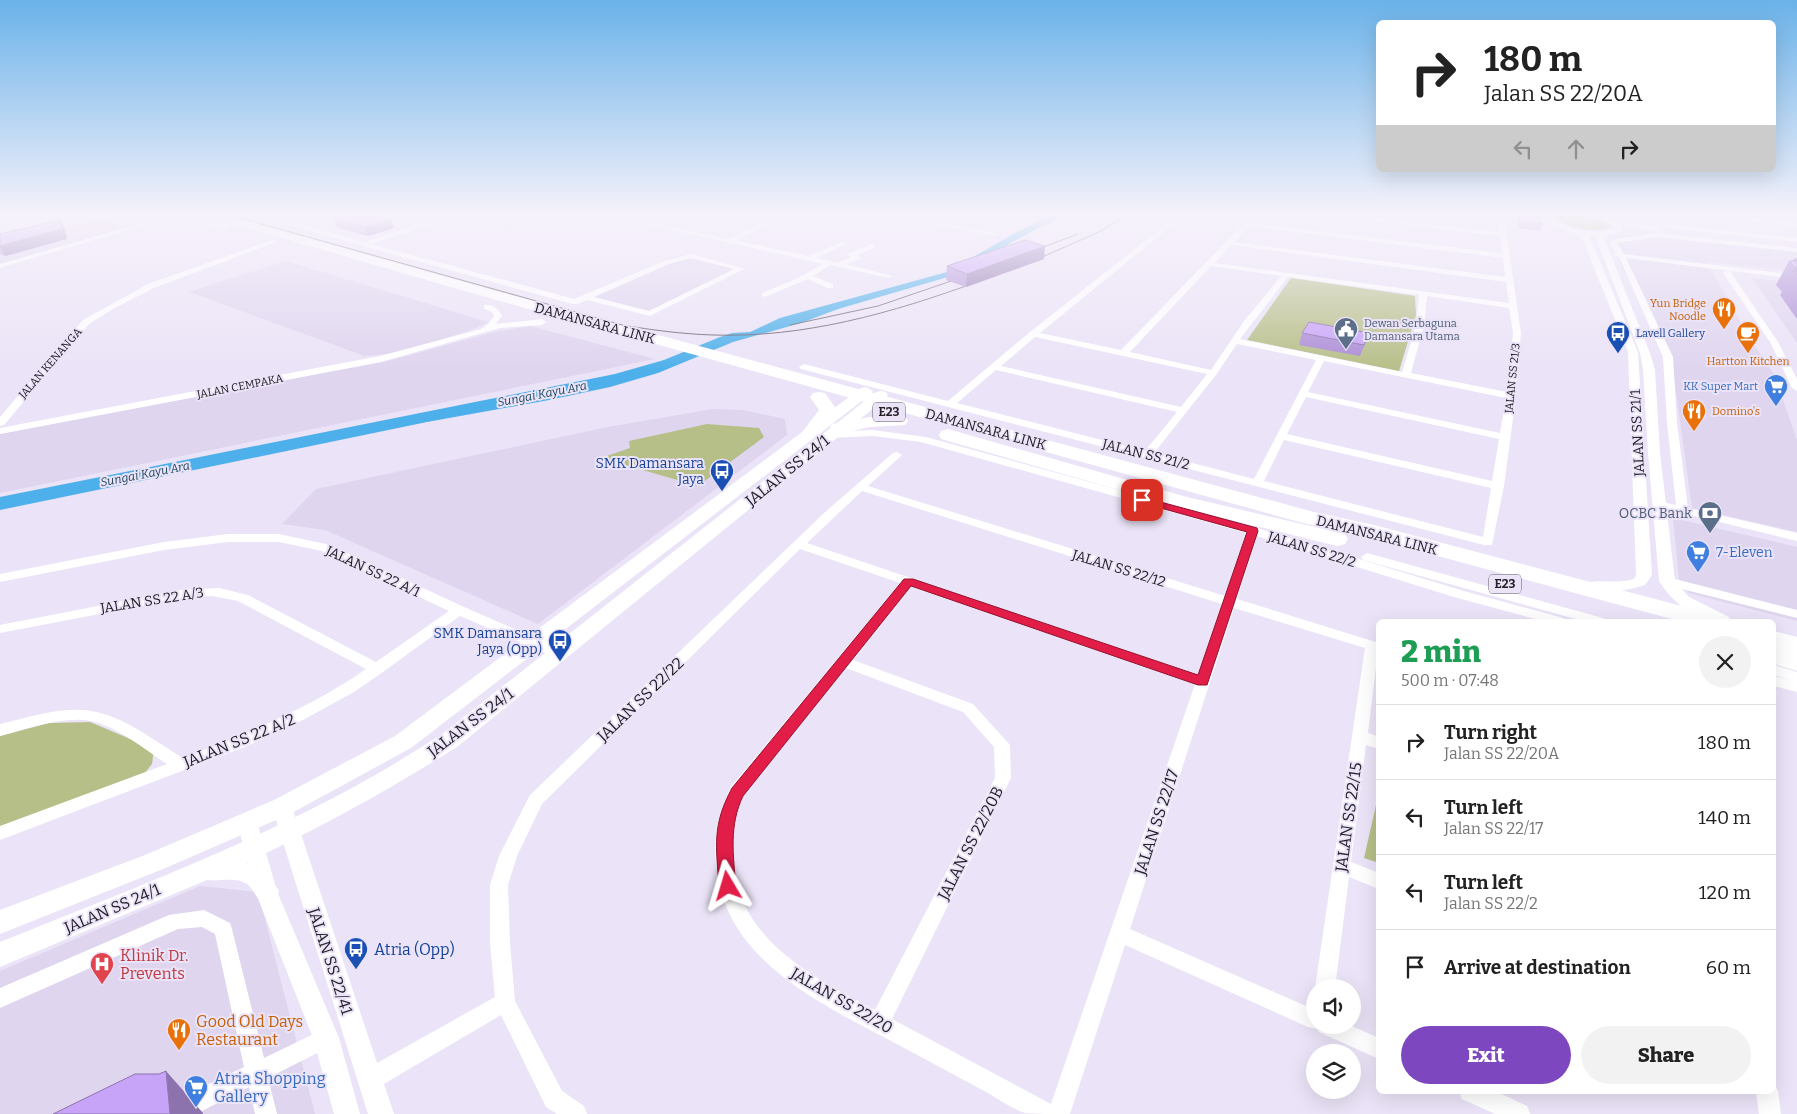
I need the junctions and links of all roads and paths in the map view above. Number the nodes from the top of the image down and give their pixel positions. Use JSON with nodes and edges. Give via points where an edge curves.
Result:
{"nodes":[{"id":1,"x":206,"y":266,"type":"edge"},
{"id":2,"x":355,"y":266,"type":"edge"},
{"id":3,"x":395,"y":266,"type":"edge"},
{"id":4,"x":443,"y":266,"type":"edge"},
{"id":5,"x":658,"y":266,"type":"edge"},
{"id":6,"x":729,"y":266,"type":"edge"},
{"id":7,"x":824,"y":266,"type":"edge"},
{"id":8,"x":843,"y":266,"type":"edge"},
{"id":9,"x":1118,"y":266,"type":"edge"},
{"id":10,"x":1207,"y":266,"type":"edge"},
{"id":11,"x":1223,"y":266,"type":"edge"},
{"id":12,"x":1403,"y":266,"type":"edge"},
{"id":13,"x":1507,"y":266,"type":"edge"},
{"id":14,"x":1598,"y":266,"type":"edge"},
{"id":15,"x":1611,"y":266,"type":"edge"},
{"id":16,"x":1627,"y":266,"type":"edge"},
{"id":17,"x":1703,"y":266,"type":"edge"},
{"id":18,"x":1705,"y":266,"type":"edge"},
{"id":19,"x":1746,"y":271,"type":"junction"},
{"id":20,"x":1727,"y":273,"type":"junction"},
{"id":21,"x":1286,"y":275,"type":"junction"},
{"id":22,"x":806,"y":276,"type":"junction"},
{"id":23,"x":889,"y":276,"type":"dead end"},
{"id":24,"x":1797,"y":277,"type":"edge"},
{"id":25,"x":438,"y":278,"type":"junction"},
{"id":26,"x":1509,"y":280,"type":"junction"},
{"id":27,"x":830,"y":286,"type":"dead end"},
{"id":28,"x":1423,"y":294,"type":"junction"},
{"id":29,"x":765,"y":295,"type":"dead end"},
{"id":30,"x":586,"y":297,"type":"junction"},
{"id":31,"x":483,"y":299,"type":"junction"},
{"id":32,"x":1513,"y":306,"type":"junction"},
{"id":33,"x":542,"y":322,"type":"junction"},
{"id":34,"x":478,"y":332,"type":"junction"},
{"id":35,"x":1033,"y":334,"type":"junction"},
{"id":36,"x":1235,"y":341,"type":"junction"},
{"id":37,"x":418,"y":342,"type":"dead end"},
{"id":38,"x":431,"y":342,"type":"junction"},
{"id":39,"x":1124,"y":353,"type":"junction"},
{"id":40,"x":1321,"y":358,"type":"junction"},
{"id":41,"x":804,"y":367,"type":"dead end"},
{"id":42,"x":994,"y":367,"type":"junction"},
{"id":43,"x":1213,"y":373,"type":"junction"},
{"id":44,"x":1406,"y":376,"type":"junction"},
{"id":45,"x":822,"y":378,"type":"junction"},
{"id":46,"x":1797,"y":388,"type":"edge"},
{"id":47,"x":794,"y":390,"type":"junction"},
{"id":48,"x":874,"y":393,"type":"junction"},
{"id":49,"x":1303,"y":394,"type":"junction"},
{"id":50,"x":1512,"y":396,"type":"junction"},
{"id":51,"x":819,"y":398,"type":"junction"},
{"id":52,"x":950,"y":404,"type":"junction"},
{"id":53,"x":855,"y":407,"type":"junction"},
{"id":54,"x":1183,"y":410,"type":"junction"},
{"id":55,"x":970,"y":418,"type":"junction"},
{"id":56,"x":899,"y":421,"type":"junction"},
{"id":57,"x":0,"y":423,"type":"edge"},
{"id":58,"x":0,"y":431,"type":"edge"},
{"id":59,"x":812,"y":431,"type":"junction"},
{"id":60,"x":835,"y":431,"type":"junction"},
{"id":61,"x":951,"y":436,"type":"junction"},
{"id":62,"x":1281,"y":436,"type":"junction"},
{"id":63,"x":1505,"y":437,"type":"junction"},
{"id":64,"x":1148,"y":454,"type":"junction"},
{"id":65,"x":897,"y":455,"type":"dead end"},
{"id":66,"x":1256,"y":482,"type":"junction"},
{"id":67,"x":1498,"y":486,"type":"junction"},
{"id":68,"x":860,"y":487,"type":"junction"},
{"id":69,"x":1182,"y":502,"type":"junction"},
{"id":70,"x":1661,"y":508,"type":"junction"},
{"id":71,"x":1683,"y":511,"type":"junction"},
{"id":72,"x":1253,"y":531,"type":"junction"},
{"id":73,"x":1364,"y":537,"type":"junction"},
{"id":74,"x":1797,"y":537,"type":"edge"},
{"id":75,"x":1488,"y":542,"type":"joint"},
{"id":76,"x":1797,"y":542,"type":"edge"},
{"id":77,"x":798,"y":544,"type":"junction"},
{"id":78,"x":0,"y":578,"type":"edge"},
{"id":79,"x":1667,"y":581,"type":"junction"},
{"id":80,"x":908,"y":582,"type":"junction"},
{"id":81,"x":1564,"y":583,"type":"junction"},
{"id":82,"x":1229,"y":602,"type":"junction"},
{"id":83,"x":459,"y":610,"type":"junction"},
{"id":84,"x":1797,"y":614,"type":"edge"},
{"id":85,"x":1551,"y":619,"type":"edge"},
{"id":86,"x":1591,"y":619,"type":"edge"},
{"id":87,"x":1641,"y":619,"type":"edge"},
{"id":88,"x":1699,"y":619,"type":"edge"},
{"id":89,"x":1719,"y":619,"type":"edge"},
{"id":90,"x":0,"y":629,"type":"edge"},
{"id":91,"x":1776,"y":640,"type":"edge"},
{"id":92,"x":534,"y":643,"type":"junction"},
{"id":93,"x":1797,"y":646,"type":"edge"},
{"id":94,"x":1375,"y":647,"type":"edge"},
{"id":95,"x":558,"y":653,"type":"junction"},
{"id":96,"x":1776,"y":657,"type":"edge"},
{"id":97,"x":842,"y":661,"type":"junction"},
{"id":98,"x":1797,"y":662,"type":"edge"},
{"id":99,"x":378,"y":669,"type":"junction"},
{"id":100,"x":1776,"y":671,"type":"edge"},
{"id":101,"x":1797,"y":677,"type":"edge"},
{"id":102,"x":1202,"y":682,"type":"junction"},
{"id":103,"x":1776,"y":682,"type":"edge"},
{"id":104,"x":1797,"y":687,"type":"edge"},
{"id":105,"x":0,"y":730,"type":"edge"},
{"id":106,"x":1359,"y":736,"type":"junction"},
{"id":107,"x":1376,"y":742,"type":"edge"},
{"id":108,"x":180,"y":764,"type":"junction"},
{"id":109,"x":282,"y":807,"type":"junction"},
{"id":110,"x":247,"y":822,"type":"junction"},
{"id":111,"x":288,"y":830,"type":"junction"},
{"id":112,"x":0,"y":833,"type":"edge"},
{"id":113,"x":255,"y":846,"type":"junction"},
{"id":114,"x":1342,"y":866,"type":"junction"},
{"id":115,"x":201,"y":870,"type":"junction"},
{"id":116,"x":1376,"y":880,"type":"edge"},
{"id":117,"x":266,"y":890,"type":"junction"},
{"id":118,"x":0,"y":922,"type":"edge"},
{"id":119,"x":1119,"y":933,"type":"junction"},
{"id":120,"x":0,"y":954,"type":"edge"},
{"id":121,"x":1326,"y":979,"type":"edge"},
{"id":122,"x":0,"y":998,"type":"edge"},
{"id":123,"x":505,"y":1002,"type":"junction"},
{"id":124,"x":1306,"y":1016,"type":"edge"},
{"id":125,"x":879,"y":1022,"type":"junction"},
{"id":126,"x":1346,"y":1034,"type":"edge"},
{"id":127,"x":326,"y":1038,"type":"junction"},
{"id":128,"x":1376,"y":1048,"type":"edge"},
{"id":129,"x":256,"y":1073,"type":"junction"},
{"id":130,"x":369,"y":1080,"type":"junction"},
{"id":131,"x":1476,"y":1094,"type":"edge"},
{"id":132,"x":1767,"y":1094,"type":"edge"},
{"id":133,"x":172,"y":1114,"type":"edge"},
{"id":134,"x":266,"y":1114,"type":"edge"},
{"id":135,"x":347,"y":1114,"type":"edge"},
{"id":136,"x":381,"y":1114,"type":"edge"},
{"id":137,"x":576,"y":1114,"type":"edge"},
{"id":138,"x":1048,"y":1114,"type":"edge"},
{"id":139,"x":1059,"y":1114,"type":"edge"},
{"id":140,"x":1519,"y":1114,"type":"edge"},
{"id":141,"x":1770,"y":1114,"type":"edge"}],
"edges":[{"from":1,"to":57,"type":"street","name":"JALAN KENANGA","via":[[151,286],[86,322]]},
{"from":2,"to":31,"type":"highway","name":"DAMANSARA LINK","number":"E23"},
{"from":3,"to":25,"type":"highway","name":"DAMANSARA LINK","number":"E23"},
{"from":4,"to":30,"type":"street","via":[[574,302]]},
{"from":5,"to":30,"type":"street"},
{"from":6,"to":30,"type":"street","via":[[741,269],[650,314]]},
{"from":7,"to":22,"type":"street"},
{"from":8,"to":23,"type":"street"},
{"from":9,"to":35,"type":"street"},
{"from":10,"to":39,"type":"street"},
{"from":11,"to":21,"type":"street"},
{"from":12,"to":26,"type":"street"},
{"from":13,"to":26,"type":"street","name":"JALAN SS 21/3"},
{"from":14,"to":81,"type":"street","name":"JALAN SS 21/1","via":[[1633,352],[1644,575],[1640,582],[1623,587]]},
{"from":15,"to":70,"type":"street","name":"JALAN SS 21/1","via":[[1649,370]]},
{"from":16,"to":71,"type":"street","via":[[1668,357]]},
{"from":17,"to":20,"type":"street"},
{"from":18,"to":19,"type":"street"},
{"from":19,"to":20,"type":"street"},
{"from":19,"to":24,"type":"street"},
{"from":20,"to":46,"type":"street","via":[[1776,347]]},
{"from":21,"to":28,"type":"street"},
{"from":21,"to":36,"type":"street"},
{"from":22,"to":27,"type":"street"},
{"from":22,"to":29,"type":"street"},
{"from":25,"to":31,"type":"highway","name":"DAMANSARA LINK","number":"E23"},
{"from":25,"to":45,"type":"highway"},
{"from":26,"to":32,"type":"street","name":"JALAN SS 21/3"},
{"from":28,"to":32,"type":"street"},
{"from":28,"to":44,"type":"street","via":[[1422,323]]},
{"from":31,"to":33,"type":"highway"},
{"from":31,"to":34,"type":"street","name":"JALAN CEMPAKA","via":[[498,316],[491,326]]},
{"from":31,"to":73,"type":"highway","name":"DAMANSARA LINK","number":"E23"},
{"from":32,"to":50,"type":"street","name":"JALAN SS 21/3","via":[[1517,333]]},
{"from":33,"to":34,"type":"street","name":"JALAN CEMPAKA","via":[[500,326]]},
{"from":33,"to":47,"type":"highway"},
{"from":34,"to":38,"type":"street","name":"JALAN CEMPAKA"},
{"from":35,"to":39,"type":"street"},
{"from":35,"to":42,"type":"street"},
{"from":36,"to":40,"type":"street"},
{"from":36,"to":43,"type":"street"},
{"from":37,"to":38,"type":"street"},
{"from":38,"to":58,"type":"street","name":"JALAN CEMPAKA","via":[[381,359]]},
{"from":39,"to":43,"type":"street"},
{"from":40,"to":44,"type":"street"},
{"from":40,"to":49,"type":"street"},
{"from":41,"to":52,"type":"street","name":"JALAN SS 21/2"},
{"from":42,"to":52,"type":"street"},
{"from":42,"to":54,"type":"street"},
{"from":43,"to":54,"type":"street"},
{"from":44,"to":50,"type":"street"},
{"from":45,"to":47,"type":"highway","via":[[825,382],[822,388]]},
{"from":45,"to":48,"type":"highway"},
{"from":47,"to":51,"type":"highway"},
{"from":48,"to":53,"type":"main road","name":"JALAN SS 24/1"},
{"from":48,"to":55,"type":"highway"},
{"from":49,"to":62,"type":"street"},
{"from":49,"to":63,"type":"street"},
{"from":50,"to":63,"type":"street","name":"JALAN SS 21/3"},
{"from":51,"to":53,"type":"highway"},
{"from":51,"to":59,"type":"highway","via":[[828,410]]},
{"from":52,"to":64,"type":"street","name":"JALAN SS 21/2"},
{"from":53,"to":56,"type":"highway"},
{"from":53,"to":59,"type":"main road","name":"JALAN SS 24/1"},
{"from":53,"to":60,"type":"main road","name":"JALAN SS 24/1"},
{"from":54,"to":64,"type":"street"},
{"from":55,"to":61,"type":"highway","via":[[950,416],[938,420],[937,426]]},
{"from":55,"to":73,"type":"highway","via":[[1313,511]]},
{"from":56,"to":60,"type":"highway","via":[[870,422]]},
{"from":56,"to":61,"type":"highway"},
{"from":59,"to":92,"type":"main road","name":"JALAN SS 24/1"},
{"from":60,"to":72,"type":"street","name":"JALAN SS 22/2","via":[[922,439]]},
{"from":60,"to":95,"type":"main road","name":"JALAN SS 24/1"},
{"from":61,"to":69,"type":"highway"},
{"from":62,"to":66,"type":"street"},
{"from":62,"to":67,"type":"street"},
{"from":63,"to":67,"type":"street","name":"JALAN SS 21/3"},
{"from":64,"to":66,"type":"street","name":"JALAN SS 21/2"},
{"from":65,"to":68,"type":"street","name":"JALAN SS 22/22"},
{"from":66,"to":75,"type":"street","name":"JALAN SS 21/2"},
{"from":67,"to":75,"type":"street","name":"JALAN SS 21/3"},
{"from":68,"to":77,"type":"street","name":"JALAN SS 22/22"},
{"from":68,"to":82,"type":"street","name":"JALAN SS 22/12"},
{"from":69,"to":73,"type":"highway","via":[[1303,532]]},
{"from":69,"to":86,"type":"street","via":[[1248,524]]},
{"from":70,"to":71,"type":"street"},
{"from":70,"to":76,"type":"street"},
{"from":70,"to":79,"type":"street","name":"JALAN SS 21/1"},
{"from":71,"to":74,"type":"street"},
{"from":72,"to":82,"type":"street","name":"JALAN SS 22/17"},
{"from":72,"to":85,"type":"street","name":"JALAN SS 22/2"},
{"from":73,"to":81,"type":"highway","name":"DAMANSARA LINK","number":"E23"},
{"from":73,"to":87,"type":"highway","name":"DAMANSARA LINK","number":"E23"},
{"from":77,"to":80,"type":"street"},
{"from":77,"to":123,"type":"street","name":"JALAN SS 22/22","via":[[536,800],[508,856],[499,885]]},
{"from":78,"to":83,"type":"street","name":"JALAN SS 22 A/1","via":[[164,546],[228,538],[279,538],[326,548]]},
{"from":79,"to":84,"type":"street"},
{"from":79,"to":89,"type":"street","via":[[1670,588],[1690,605]]},
{"from":80,"to":97,"type":"street","name":"JALAN SS 22/20"},
{"from":80,"to":102,"type":"street"},
{"from":81,"to":88,"type":"highway","name":"DAMANSARA LINK","number":"E23"},
{"from":82,"to":94,"type":"street","name":"JALAN SS 22/12"},
{"from":82,"to":102,"type":"street","name":"JALAN SS 22/17"},
{"from":83,"to":92,"type":"street","name":"JALAN SS 22 A/1"},
{"from":83,"to":99,"type":"street","name":"JALAN SS 22 A/2"},
{"from":90,"to":99,"type":"street","name":"JALAN SS 22 A/3","via":[[205,590],[243,598]]},
{"from":91,"to":93,"type":"highway"},
{"from":92,"to":95,"type":"street","name":"JALAN SS 22 A/1"},
{"from":92,"to":109,"type":"main road","name":"JALAN SS 24/1","via":[[403,742]]},
{"from":94,"to":106,"type":"street","name":"JALAN SS 22/15"},
{"from":95,"to":111,"type":"main road","name":"JALAN SS 24/1","via":[[449,741],[393,777]]},
{"from":96,"to":98,"type":"highway"},
{"from":97,"to":125,"type":"street","name":"JALAN SS 22/20","via":[[737,792],[729,809],[724,840],[725,875],[730,898],[758,943],[823,993]]},
{"from":97,"to":125,"type":"street","name":"JALAN SS 22/20B","via":[[968,708],[1002,745],[1003,778]]},
{"from":99,"to":108,"type":"street","name":"JALAN SS 22 A/2","via":[[298,716],[239,743]]},
{"from":100,"to":101,"type":"street"},
{"from":102,"to":119,"type":"street","name":"JALAN SS 22/17"},
{"from":103,"to":104,"type":"street"},
{"from":105,"to":108,"type":"street","via":[[60,716],[93,716]]},
{"from":106,"to":107,"type":"street"},
{"from":106,"to":114,"type":"street","name":"JALAN SS 22/15"},
{"from":108,"to":112,"type":"street","name":"JALAN SS 22 A/2"},
{"from":109,"to":110,"type":"main road","name":"JALAN SS 24/1"},
{"from":109,"to":111,"type":"street","name":"JALAN SS 22/41"},
{"from":110,"to":113,"type":"street","name":"JALAN SS 22/41"},
{"from":110,"to":118,"type":"main road","name":"JALAN SS 24/1"},
{"from":111,"to":113,"type":"main road","name":"JALAN SS 24/1"},
{"from":111,"to":130,"type":"street","name":"JALAN SS 22/41"},
{"from":113,"to":115,"type":"main road","name":"JALAN SS 24/1"},
{"from":113,"to":117,"type":"street","name":"JALAN SS 22/41"},
{"from":114,"to":116,"type":"street"},
{"from":114,"to":121,"type":"street","name":"JALAN SS 22/15"},
{"from":115,"to":117,"type":"main road","via":[[228,868],[255,876]]},
{"from":115,"to":120,"type":"main road","name":"JALAN SS 24/1"},
{"from":117,"to":127,"type":"street","name":"JALAN SS 22/41"},
{"from":119,"to":124,"type":"street"},
{"from":119,"to":139,"type":"street","name":"JALAN SS 22/17"},
{"from":122,"to":129,"type":"street","via":[[176,921],[204,918],[223,929]]},
{"from":123,"to":130,"type":"street"},
{"from":123,"to":137,"type":"street","name":"JALAN SS 22/22","via":[[554,1099]]},
{"from":125,"to":138,"type":"street","name":"JALAN SS 22/20"},
{"from":126,"to":128,"type":"street"},
{"from":127,"to":129,"type":"street"},
{"from":127,"to":135,"type":"street","name":"JALAN SS 22/41"},
{"from":129,"to":133,"type":"street"},
{"from":129,"to":134,"type":"street"},
{"from":130,"to":136,"type":"street","name":"JALAN SS 22/41"},
{"from":131,"to":140,"type":"street"},
{"from":132,"to":141,"type":"street"}]}
